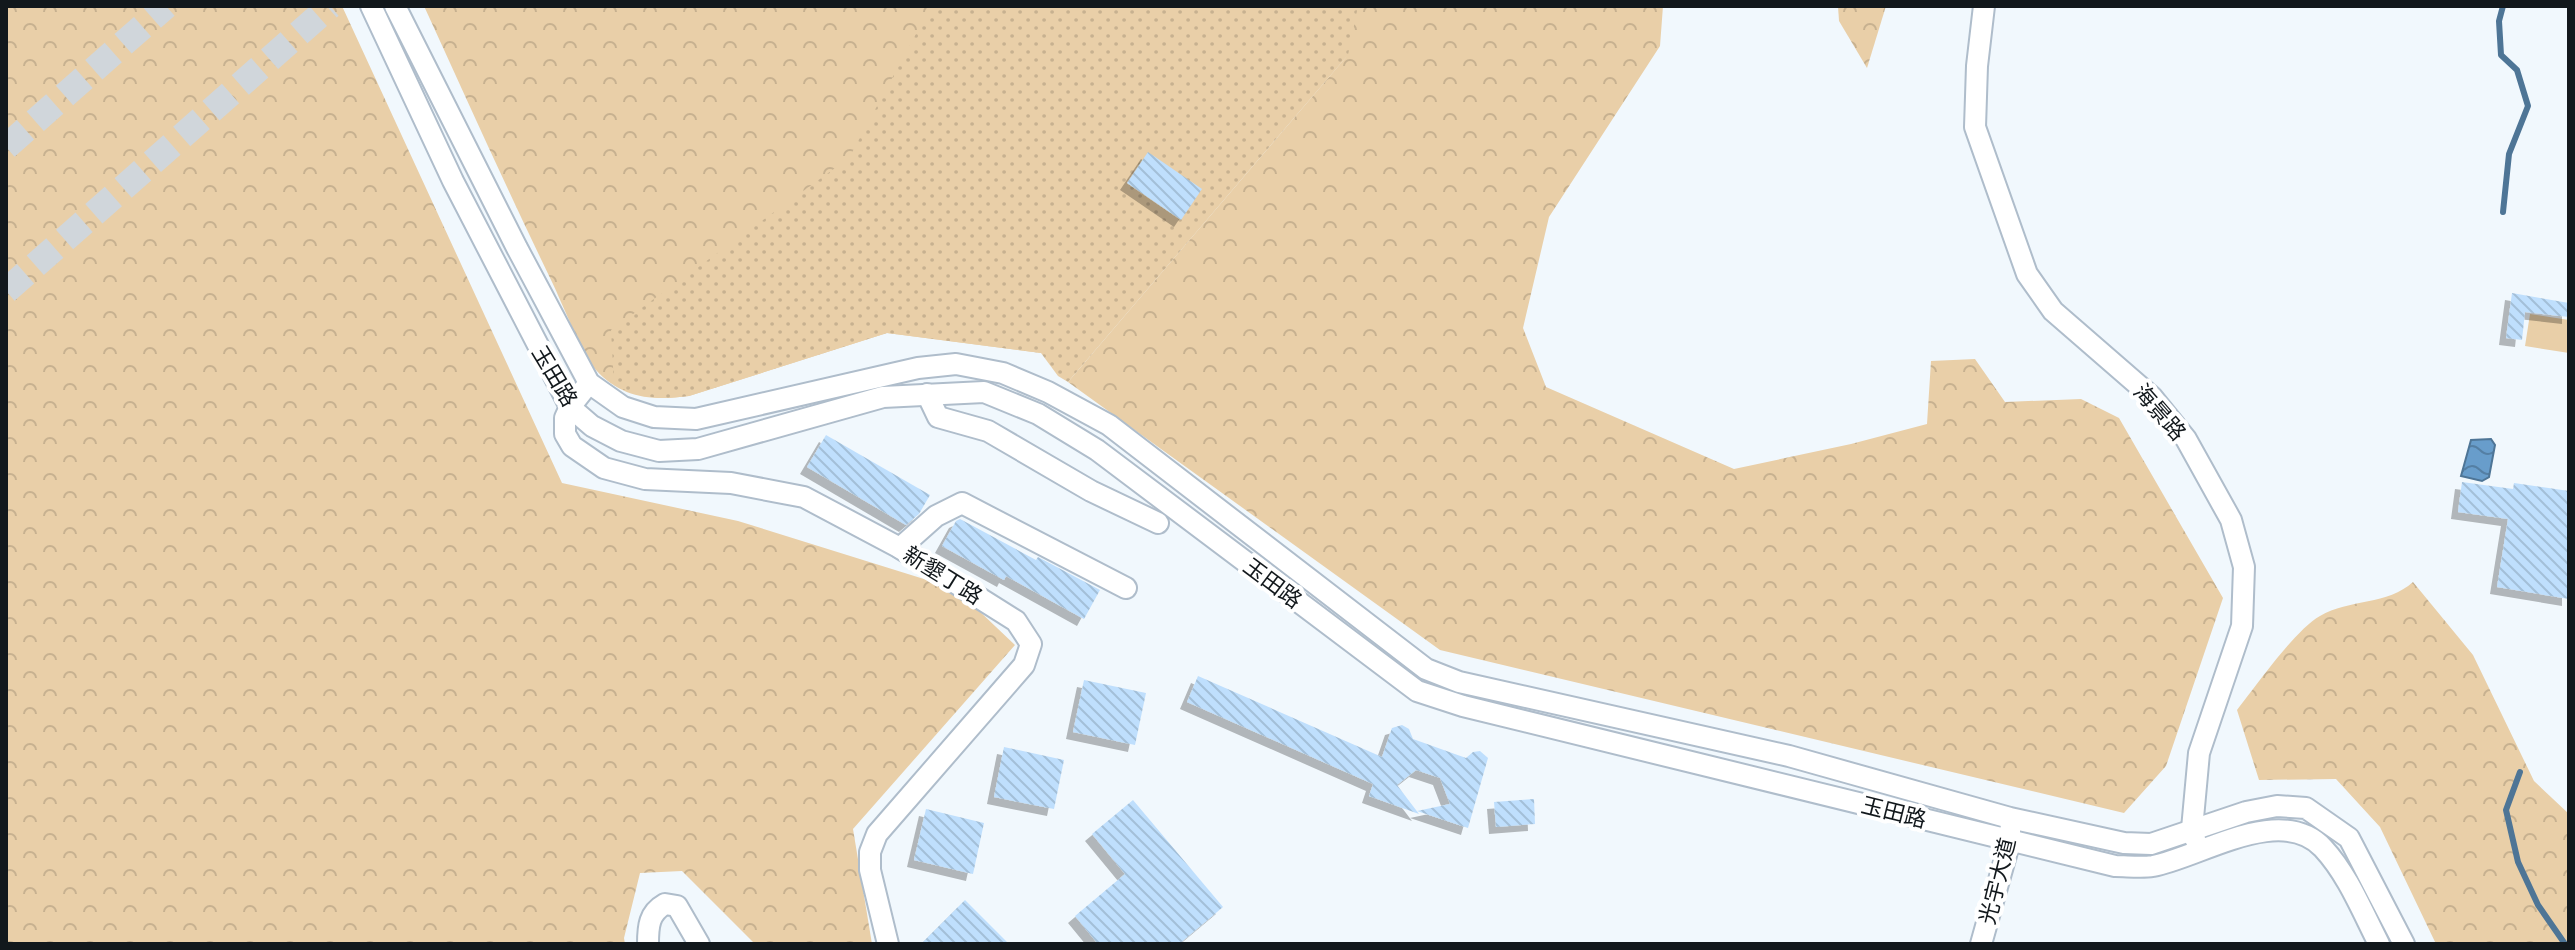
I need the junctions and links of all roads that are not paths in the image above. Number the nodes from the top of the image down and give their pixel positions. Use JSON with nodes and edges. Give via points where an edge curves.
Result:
{"nodes":[{"id":1,"x":371,"y":6,"type":"edge"},
{"id":2,"x":395,"y":6,"type":"edge"},
{"id":3,"x":1984,"y":6,"type":"edge"},
{"id":4,"x":589,"y":383,"type":"junction"},
{"id":5,"x":927,"y":394,"type":"junction"},
{"id":6,"x":570,"y":407,"type":"junction"},
{"id":7,"x":1158,"y":523,"type":"dead end"},
{"id":8,"x":900,"y":548,"type":"junction"},
{"id":9,"x":1126,"y":588,"type":"dead end"},
{"id":10,"x":2010,"y":818,"type":"junction"},
{"id":11,"x":2192,"y":829,"type":"junction"},
{"id":12,"x":2010,"y":841,"type":"junction"},
{"id":13,"x":2198,"y":850,"type":"junction"},
{"id":14,"x":648,"y":944,"type":"edge"},
{"id":15,"x":699,"y":944,"type":"edge"},
{"id":16,"x":888,"y":944,"type":"edge"},
{"id":17,"x":1981,"y":944,"type":"edge"},
{"id":18,"x":2379,"y":944,"type":"edge"},
{"id":19,"x":2404,"y":944,"type":"edge"}],
"edges":[{"from":1,"to":6,"type":"street","name":"玉田路","via":[[453,181]]},
{"from":2,"to":4,"type":"street","name":"玉田路"},
{"from":3,"to":11,"type":"street","name":"海景路","via":[[1975,127],[2027,274],[2053,311],[2152,397],[2186,439],[2231,520],[2244,567],[2242,626],[2199,753]]},
{"from":4,"to":6,"type":"street"},
{"from":4,"to":10,"type":"street","name":"玉田路","via":[[623,407],[654,417],[696,419],[918,368],[956,364],[1003,373],[1109,425],[1426,669],[1459,682],[1789,756]]},
{"from":5,"to":6,"type":"street","name":"玉田路","via":[[883,397],[698,449],[659,451],[621,441]]},
{"from":5,"to":7,"type":"street","via":[[938,417],[988,431]]},
{"from":5,"to":12,"type":"street","name":"玉田路","via":[[984,392],[1038,414],[1097,450],[1417,691]]},
{"from":6,"to":8,"type":"street","name":"新墾丁路","via":[[565,434],[572,446],[604,468],[645,479],[731,483],[804,497]]},
{"from":8,"to":9,"type":"street","via":[[936,516],[962,503]]},
{"from":8,"to":16,"type":"street","name":"新墾丁路","via":[[1016,621],[1031,644],[1024,665],[877,834],[870,870]]},
{"from":10,"to":11,"type":"street","name":"玉田路","via":[[2124,843],[2151,844]]},
{"from":10,"to":12,"type":"street","name":"光宇大道"},
{"from":11,"to":13,"type":"street","name":"海景路"},
{"from":11,"to":19,"type":"street","name":"玉田路","via":[[2277,806],[2306,808],[2349,838]]},
{"from":12,"to":13,"type":"street","name":"玉田路","via":[[2115,866],[2152,866]]},
{"from":12,"to":17,"type":"street","name":"光宇大道"},
{"from":13,"to":18,"type":"street","name":"玉田路","via":[[2239,837],[2296,831],[2320,844],[2341,870]]},
{"from":14,"to":15,"type":"street","via":[[654,910],[665,904],[677,906]]}]}
